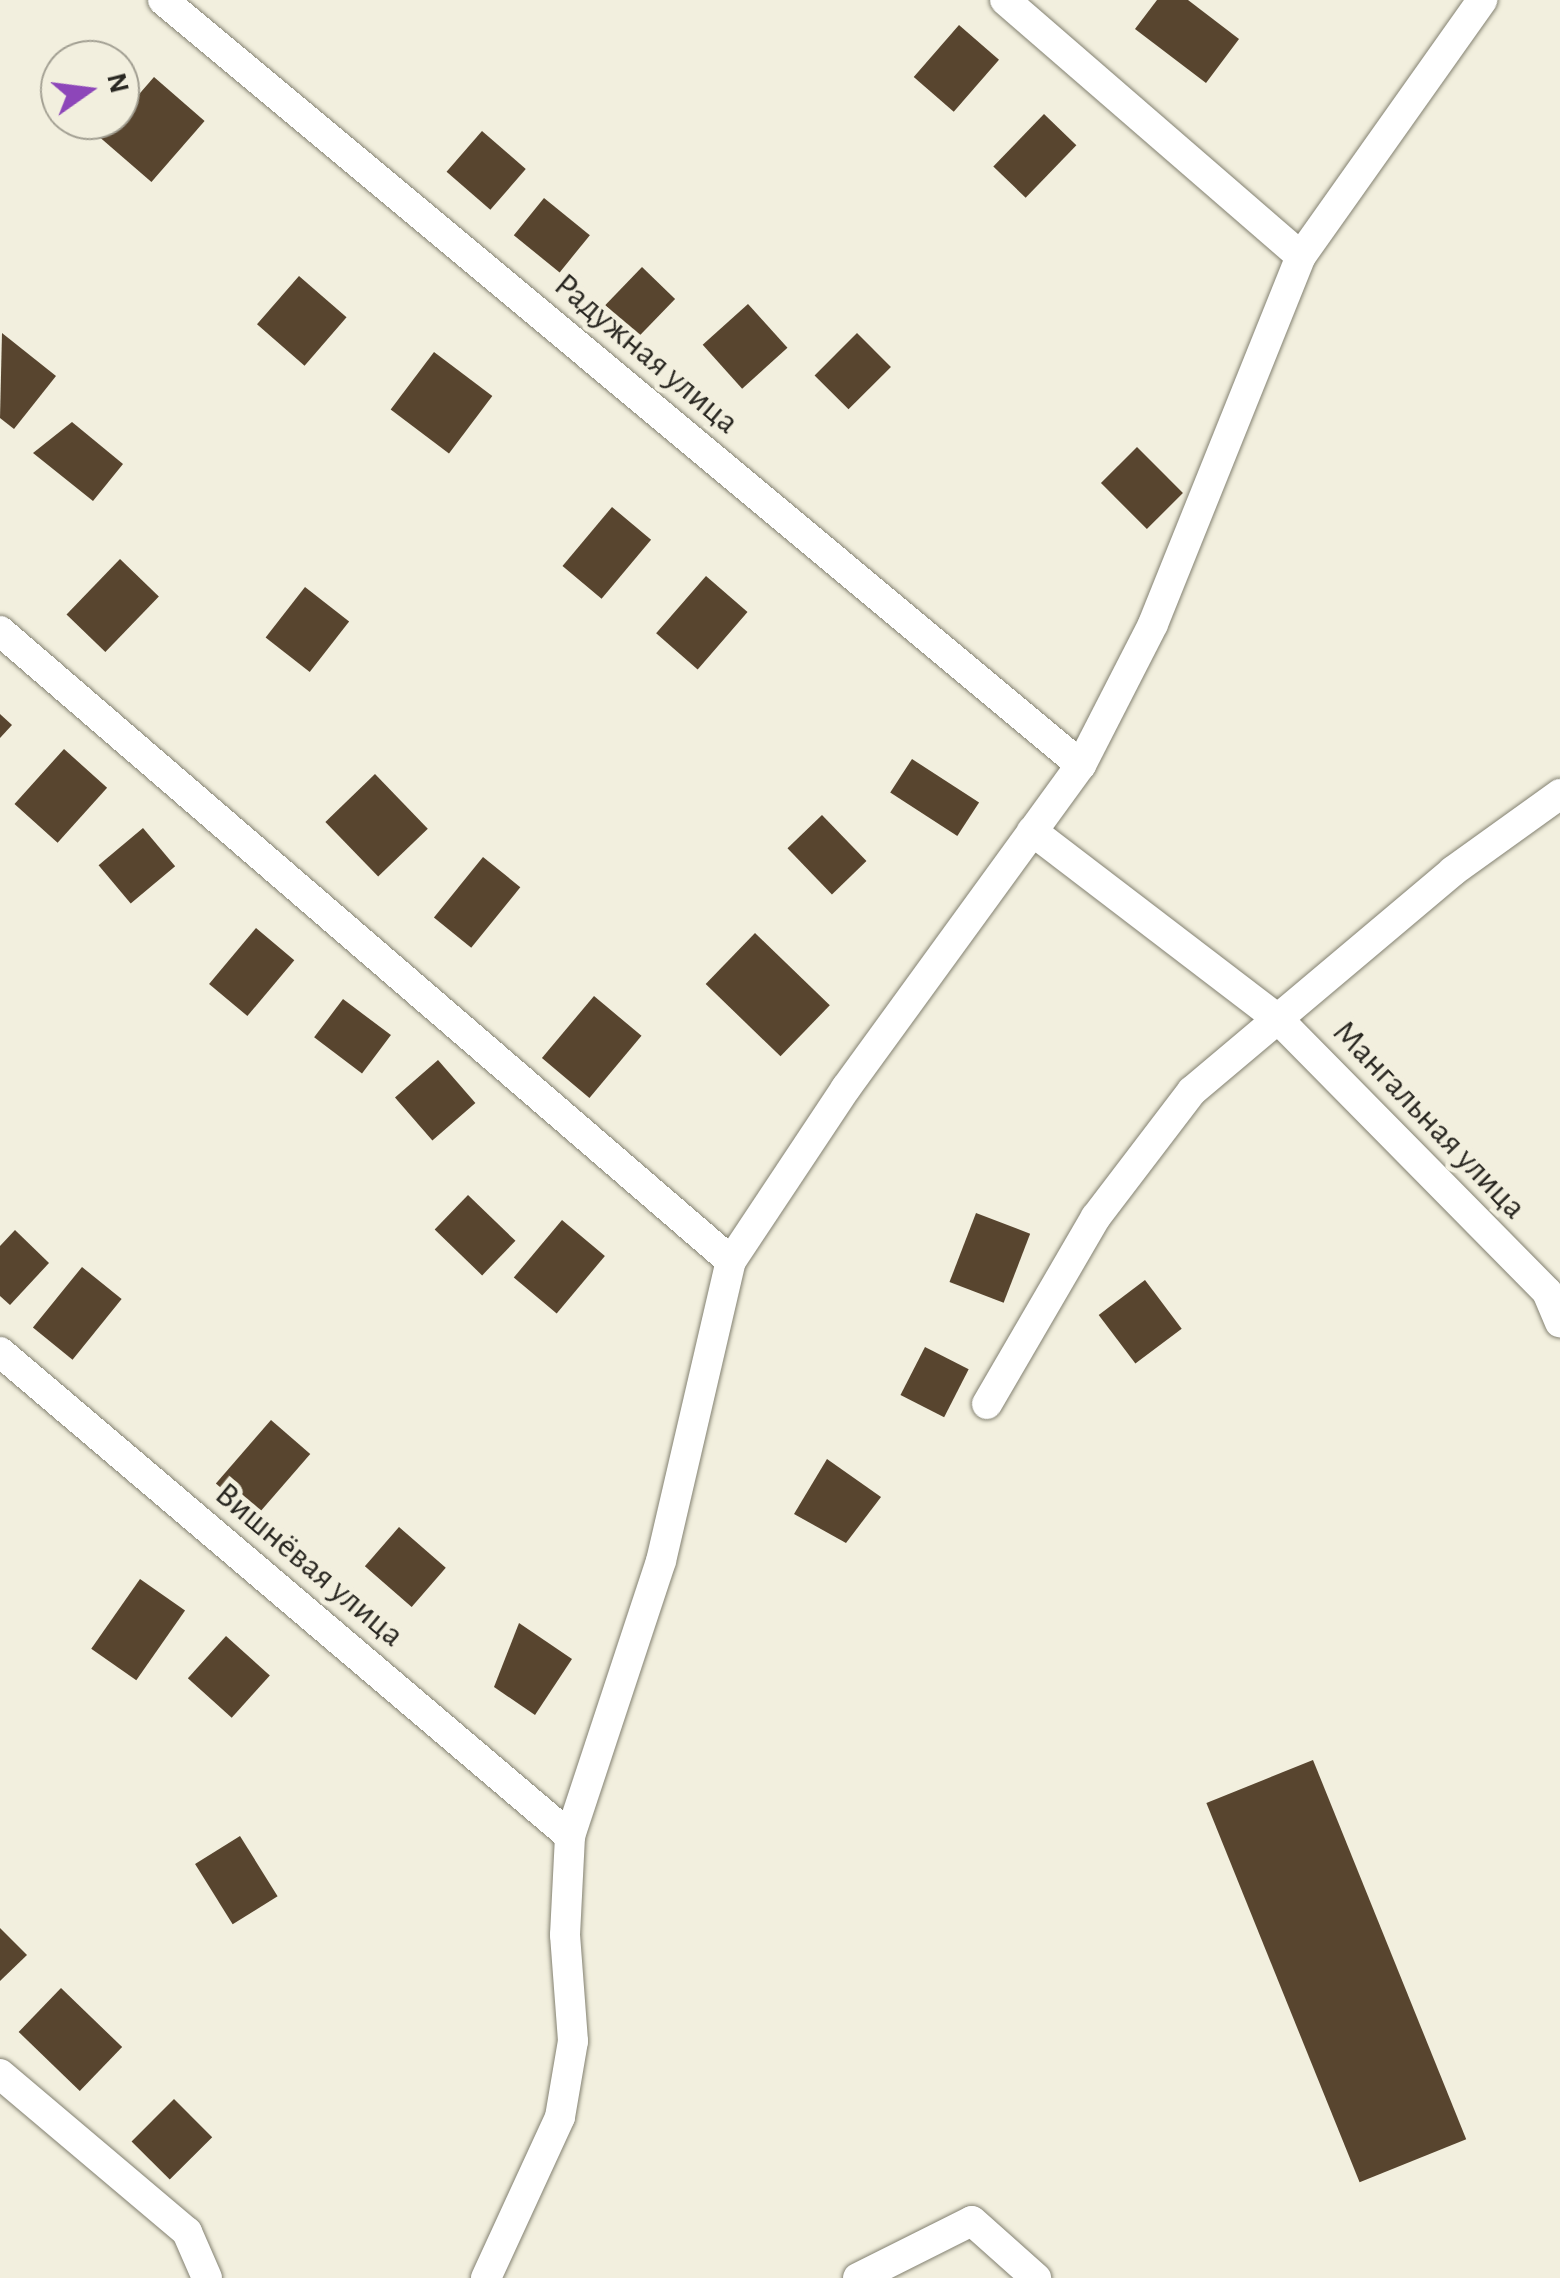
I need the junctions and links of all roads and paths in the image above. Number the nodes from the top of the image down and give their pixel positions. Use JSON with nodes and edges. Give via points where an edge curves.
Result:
{"nodes":[{"id":1,"x":164,"y":0,"type":"edge"},
{"id":2,"x":1005,"y":0,"type":"edge"},
{"id":3,"x":1482,"y":0,"type":"edge"},
{"id":4,"x":1301,"y":256,"type":"junction"},
{"id":5,"x":0,"y":631,"type":"edge"},
{"id":6,"x":1080,"y":765,"type":"junction"},
{"id":7,"x":1560,"y":794,"type":"edge"},
{"id":8,"x":1032,"y":831,"type":"junction"},
{"id":9,"x":1278,"y":1019,"type":"junction"},
{"id":10,"x":731,"y":1262,"type":"junction"},
{"id":11,"x":1560,"y":1322,"type":"edge"},
{"id":12,"x":0,"y":1352,"type":"edge"},
{"id":13,"x":987,"y":1404,"type":"dead end"},
{"id":14,"x":570,"y":1836,"type":"junction"},
{"id":15,"x":0,"y":2074,"type":"edge"},
{"id":16,"x":207,"y":2278,"type":"edge"},
{"id":17,"x":486,"y":2278,"type":"edge"},
{"id":18,"x":858,"y":2278,"type":"edge"},
{"id":19,"x":1036,"y":2278,"type":"edge"}],
"edges":[{"from":1,"to":6,"type":"street","name":"Радужная улица"},
{"from":2,"to":4,"type":"street"},
{"from":3,"to":4,"type":"street"},
{"from":4,"to":6,"type":"street","via":[[1153,624]]},
{"from":5,"to":10,"type":"street"},
{"from":6,"to":8,"type":"street"},
{"from":7,"to":9,"type":"street","via":[[1453,871]]},
{"from":8,"to":9,"type":"street","name":"Мангальная улица"},
{"from":8,"to":10,"type":"street","via":[[846,1088]]},
{"from":9,"to":11,"type":"street","name":"Мангальная улица","via":[[1547,1292]]},
{"from":9,"to":13,"type":"street","via":[[1192,1092],[1120,1186]]},
{"from":10,"to":14,"type":"street","via":[[660,1561]]},
{"from":12,"to":14,"type":"street","name":"Вишнёвая улица"},
{"from":14,"to":17,"type":"street","via":[[565,1936],[574,2040],[560,2118]]},
{"from":15,"to":16,"type":"street","via":[[187,2232]]},
{"from":18,"to":19,"type":"street","via":[[972,2221]]}]}
